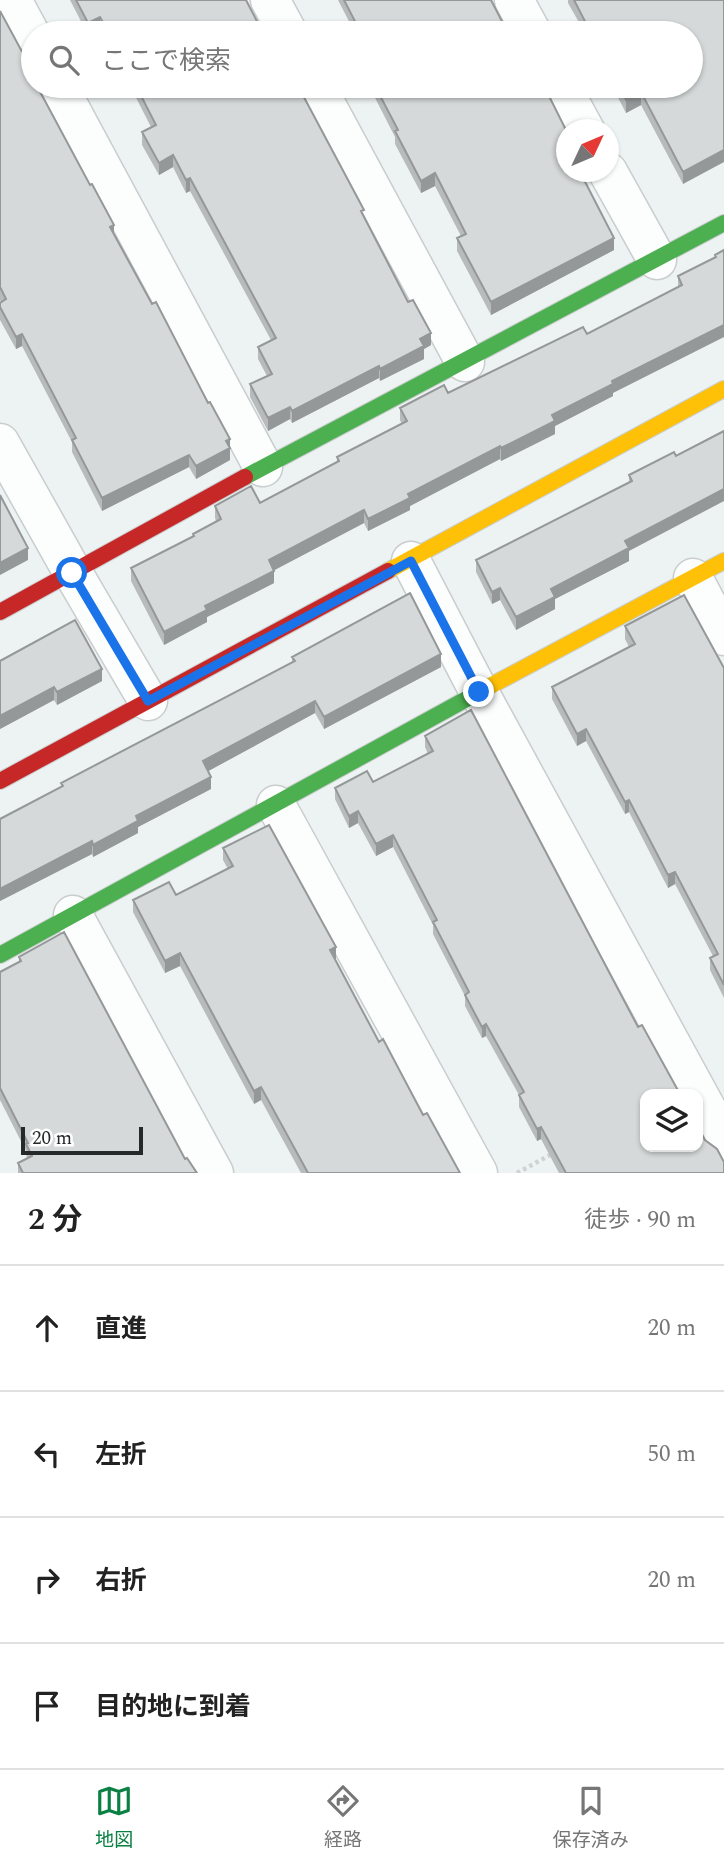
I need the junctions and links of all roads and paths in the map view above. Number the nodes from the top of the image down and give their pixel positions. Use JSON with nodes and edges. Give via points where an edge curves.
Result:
{"nodes":[{"id":1,"x":12,"y":0,"type":"edge"},
{"id":2,"x":270,"y":0,"type":"edge"},
{"id":3,"x":514,"y":0,"type":"edge"},
{"id":4,"x":23,"y":21,"type":"edge"},
{"id":5,"x":281,"y":21,"type":"edge"},
{"id":6,"x":525,"y":21,"type":"edge"},
{"id":7,"x":64,"y":98,"type":"edge"},
{"id":8,"x":322,"y":98,"type":"edge"},
{"id":9,"x":568,"y":98,"type":"edge"},
{"id":10,"x":579,"y":119,"type":"edge"},
{"id":11,"x":614,"y":182,"type":"edge"},
{"id":12,"x":724,"y":223,"type":"edge"},
{"id":13,"x":657,"y":260,"type":"junction"},
{"id":14,"x":465,"y":362,"type":"junction"},
{"id":15,"x":724,"y":389,"type":"edge"},
{"id":16,"x":0,"y":443,"type":"edge"},
{"id":17,"x":262,"y":467,"type":"junction"},
{"id":18,"x":411,"y":561,"type":"junction"},
{"id":19,"x":709,"y":569,"type":"edge"},
{"id":20,"x":72,"y":573,"type":"junction"},
{"id":21,"x":0,"y":612,"type":"edge"},
{"id":22,"x":724,"y":636,"type":"edge"},
{"id":23,"x":479,"y":692,"type":"junction"},
{"id":24,"x":148,"y":701,"type":"junction"},
{"id":25,"x":0,"y":781,"type":"edge"},
{"id":26,"x":276,"y":805,"type":"junction"},
{"id":27,"x":73,"y":915,"type":"junction"},
{"id":28,"x":0,"y":955,"type":"edge"},
{"id":29,"x":724,"y":1141,"type":"edge"},
{"id":30,"x":564,"y":1148,"type":"edge"},
{"id":31,"x":214,"y":1173,"type":"edge"},
{"id":32,"x":478,"y":1173,"type":"edge"},
{"id":33,"x":517,"y":1173,"type":"edge"}],
"edges":[{"from":1,"to":4,"type":"street"},
{"from":2,"to":5,"type":"street"},
{"from":3,"to":6,"type":"street"},
{"from":7,"to":17,"type":"street"},
{"from":8,"to":14,"type":"street"},
{"from":9,"to":10,"type":"street"},
{"from":11,"to":13,"type":"street"},
{"from":12,"to":13,"type":"street"},
{"from":13,"to":14,"type":"street"},
{"from":14,"to":17,"type":"street"},
{"from":15,"to":18,"type":"street"},
{"from":16,"to":20,"type":"street"},
{"from":17,"to":20,"type":"street"},
{"from":18,"to":23,"type":"street"},
{"from":18,"to":24,"type":"street"},
{"from":19,"to":22,"type":"street"},
{"from":19,"to":23,"type":"street"},
{"from":20,"to":21,"type":"street"},
{"from":20,"to":24,"type":"street"},
{"from":23,"to":26,"type":"street"},
{"from":23,"to":29,"type":"street"},
{"from":24,"to":25,"type":"street"},
{"from":26,"to":27,"type":"street"},
{"from":26,"to":32,"type":"street"},
{"from":27,"to":28,"type":"street"},
{"from":27,"to":31,"type":"street"},
{"from":30,"to":33,"type":"path"}]}
